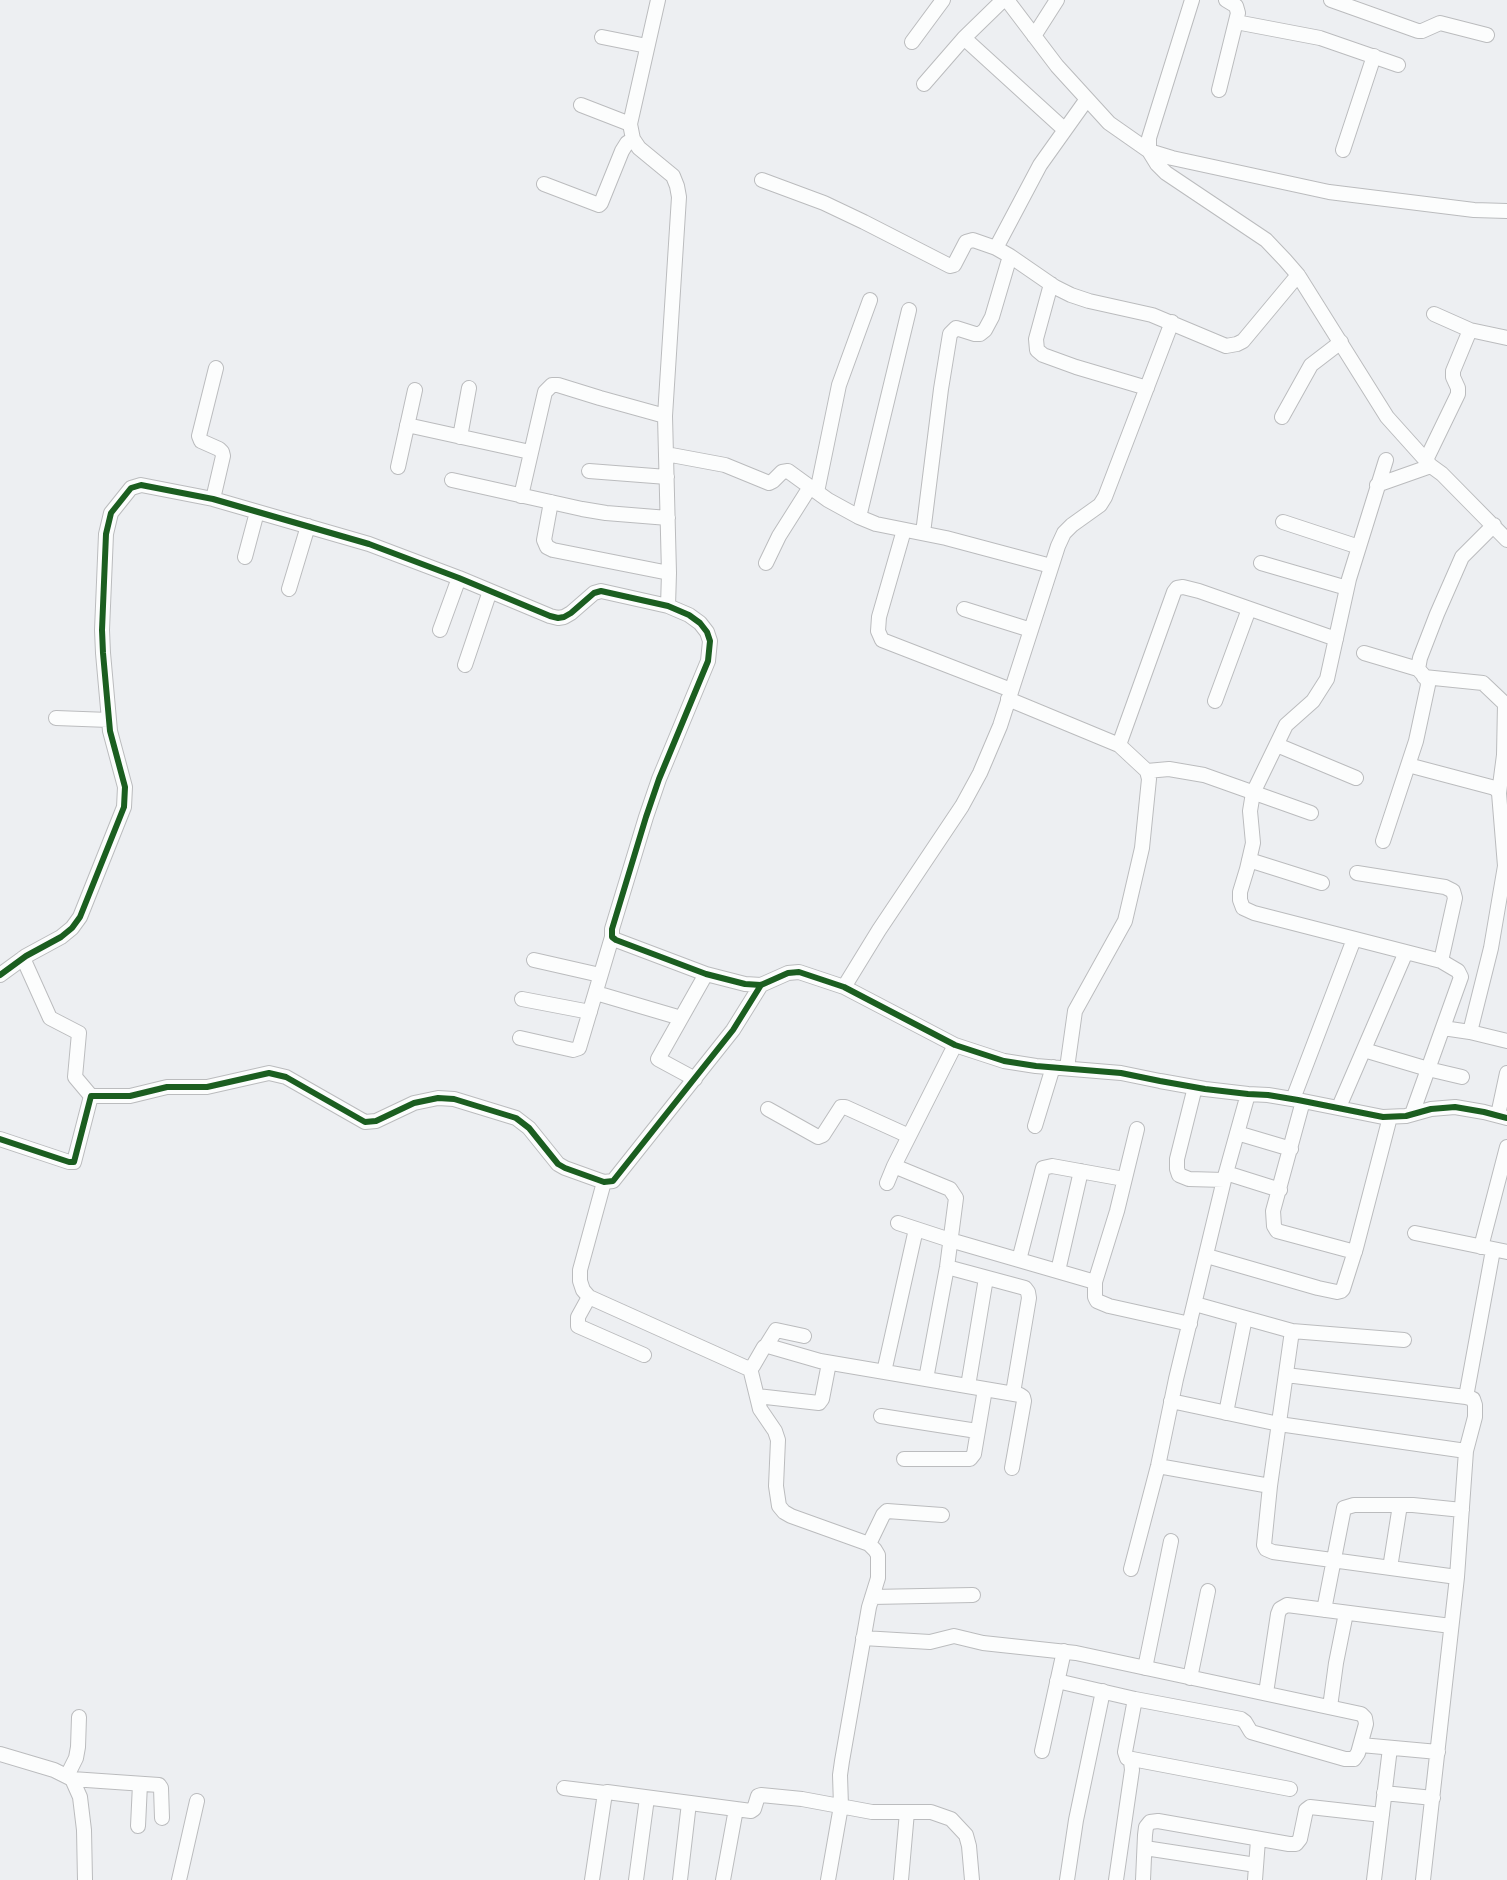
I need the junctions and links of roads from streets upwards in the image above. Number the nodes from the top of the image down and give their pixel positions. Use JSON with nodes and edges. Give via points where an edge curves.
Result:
{"nodes":[{"id":1,"x":658,"y":0,"type":"edge"},
{"id":2,"x":942,"y":0,"type":"edge"},
{"id":3,"x":1003,"y":0,"type":"edge"},
{"id":4,"x":1007,"y":0,"type":"edge"},
{"id":5,"x":1058,"y":0,"type":"edge"},
{"id":6,"x":1192,"y":0,"type":"edge"},
{"id":7,"x":1331,"y":0,"type":"edge"},
{"id":8,"x":1234,"y":2,"type":"edge"},
{"id":9,"x":1347,"y":3,"type":"edge"},
{"id":10,"x":1236,"y":22,"type":"junction"},
{"id":11,"x":1487,"y":35,"type":"dead end"},
{"id":12,"x":1034,"y":36,"type":"junction"},
{"id":13,"x":602,"y":37,"type":"dead end"},
{"id":14,"x":964,"y":38,"type":"junction"},
{"id":15,"x":912,"y":42,"type":"dead end"},
{"id":16,"x":647,"y":46,"type":"junction"},
{"id":17,"x":1374,"y":56,"type":"junction"},
{"id":18,"x":1398,"y":65,"type":"dead end"},
{"id":19,"x":924,"y":84,"type":"dead end"},
{"id":20,"x":1219,"y":90,"type":"dead end"},
{"id":21,"x":1087,"y":99,"type":"junction"},
{"id":22,"x":581,"y":105,"type":"dead end"},
{"id":23,"x":630,"y":124,"type":"junction"},
{"id":24,"x":1065,"y":130,"type":"junction"},
{"id":25,"x":633,"y":140,"type":"junction"},
{"id":26,"x":1342,"y":150,"type":"dead end"},
{"id":27,"x":1149,"y":151,"type":"junction"},
{"id":28,"x":762,"y":180,"type":"dead end"},
{"id":29,"x":544,"y":184,"type":"dead end"},
{"id":30,"x":1507,"y":211,"type":"edge"},
{"id":31,"x":996,"y":248,"type":"junction"},
{"id":32,"x":1010,"y":256,"type":"junction"},
{"id":33,"x":1298,"y":275,"type":"junction"},
{"id":34,"x":1051,"y":284,"type":"junction"},
{"id":35,"x":870,"y":300,"type":"dead end"},
{"id":36,"x":909,"y":310,"type":"dead end"},
{"id":37,"x":1434,"y":314,"type":"dead end"},
{"id":38,"x":1172,"y":322,"type":"junction"},
{"id":39,"x":1470,"y":330,"type":"junction"},
{"id":40,"x":1507,"y":338,"type":"edge"},
{"id":41,"x":1341,"y":342,"type":"junction"},
{"id":42,"x":216,"y":368,"type":"dead end"},
{"id":43,"x":468,"y":388,"type":"dead end"},
{"id":44,"x":1147,"y":388,"type":"junction"},
{"id":45,"x":415,"y":390,"type":"dead end"},
{"id":46,"x":665,"y":416,"type":"junction"},
{"id":47,"x":1282,"y":417,"type":"dead end"},
{"id":48,"x":407,"y":425,"type":"junction"},
{"id":49,"x":460,"y":436,"type":"junction"},
{"id":50,"x":530,"y":452,"type":"junction"},
{"id":51,"x":666,"y":454,"type":"junction"},
{"id":52,"x":1386,"y":460,"type":"dead end"},
{"id":53,"x":1429,"y":463,"type":"junction"},
{"id":54,"x":398,"y":467,"type":"dead end"},
{"id":55,"x":589,"y":471,"type":"dead end"},
{"id":56,"x":667,"y":477,"type":"junction"},
{"id":57,"x":452,"y":480,"type":"dead end"},
{"id":58,"x":1377,"y":485,"type":"junction"},
{"id":59,"x":813,"y":489,"type":"junction"},
{"id":60,"x":521,"y":496,"type":"junction"},
{"id":61,"x":213,"y":499,"type":"junction"},
{"id":62,"x":551,"y":502,"type":"junction"},
{"id":63,"x":257,"y":512,"type":"junction"},
{"id":64,"x":859,"y":517,"type":"junction"},
{"id":65,"x":668,"y":518,"type":"junction"},
{"id":66,"x":1283,"y":522,"type":"dead end"},
{"id":67,"x":1494,"y":525,"type":"junction"},
{"id":68,"x":308,"y":526,"type":"junction"},
{"id":69,"x":904,"y":530,"type":"junction"},
{"id":70,"x":923,"y":534,"type":"junction"},
{"id":71,"x":1507,"y":540,"type":"edge"},
{"id":72,"x":1358,"y":547,"type":"junction"},
{"id":73,"x":245,"y":558,"type":"dead end"},
{"id":74,"x":766,"y":563,"type":"dead end"},
{"id":75,"x":1261,"y":563,"type":"dead end"},
{"id":76,"x":1051,"y":566,"type":"junction"},
{"id":77,"x":669,"y":573,"type":"junction"},
{"id":78,"x":459,"y":578,"type":"junction"},
{"id":79,"x":1347,"y":588,"type":"junction"},
{"id":80,"x":288,"y":589,"type":"dead end"},
{"id":81,"x":490,"y":591,"type":"junction"},
{"id":82,"x":668,"y":606,"type":"junction"},
{"id":83,"x":1249,"y":609,"type":"junction"},
{"id":84,"x":964,"y":610,"type":"dead end"},
{"id":85,"x":440,"y":630,"type":"dead end"},
{"id":86,"x":1030,"y":630,"type":"junction"},
{"id":87,"x":1336,"y":639,"type":"junction"},
{"id":88,"x":1364,"y":653,"type":"dead end"},
{"id":89,"x":465,"y":665,"type":"dead end"},
{"id":90,"x":1421,"y":673,"type":"junction"},
{"id":91,"x":1010,"y":694,"type":"junction"},
{"id":92,"x":1215,"y":701,"type":"dead end"},
{"id":93,"x":56,"y":718,"type":"dead end"},
{"id":94,"x":109,"y":720,"type":"junction"},
{"id":95,"x":1119,"y":745,"type":"junction"},
{"id":96,"x":1277,"y":745,"type":"junction"},
{"id":97,"x":1408,"y":765,"type":"junction"},
{"id":98,"x":1147,"y":771,"type":"junction"},
{"id":99,"x":1356,"y":778,"type":"dead end"},
{"id":100,"x":1253,"y":793,"type":"junction"},
{"id":101,"x":1499,"y":793,"type":"junction"},
{"id":102,"x":1311,"y":813,"type":"dead end"},
{"id":103,"x":1383,"y":841,"type":"dead end"},
{"id":104,"x":1249,"y":860,"type":"junction"},
{"id":105,"x":1357,"y":873,"type":"dead end"},
{"id":106,"x":1322,"y":883,"type":"dead end"},
{"id":107,"x":1502,"y":908,"type":"edge"},
{"id":108,"x":612,"y":937,"type":"junction"},
{"id":109,"x":1354,"y":939,"type":"junction"},
{"id":110,"x":1406,"y":952,"type":"junction"},
{"id":111,"x":23,"y":958,"type":"junction"},
{"id":112,"x":534,"y":960,"type":"dead end"},
{"id":113,"x":1441,"y":961,"type":"junction"},
{"id":114,"x":706,"y":974,"type":"junction"},
{"id":115,"x":0,"y":975,"type":"edge"},
{"id":116,"x":600,"y":975,"type":"junction"},
{"id":117,"x":762,"y":985,"type":"junction"},
{"id":118,"x":844,"y":987,"type":"junction"},
{"id":119,"x":596,"y":993,"type":"junction"},
{"id":120,"x":522,"y":999,"type":"dead end"},
{"id":121,"x":590,"y":1012,"type":"junction"},
{"id":122,"x":681,"y":1018,"type":"junction"},
{"id":123,"x":1443,"y":1028,"type":"junction"},
{"id":124,"x":1470,"y":1032,"type":"junction"},
{"id":125,"x":520,"y":1038,"type":"dead end"},
{"id":126,"x":1507,"y":1041,"type":"edge"},
{"id":127,"x":955,"y":1045,"type":"junction"},
{"id":128,"x":1364,"y":1050,"type":"junction"},
{"id":129,"x":1053,"y":1067,"type":"junction"},
{"id":130,"x":1067,"y":1068,"type":"junction"},
{"id":131,"x":1428,"y":1069,"type":"junction"},
{"id":132,"x":1507,"y":1073,"type":"edge"},
{"id":133,"x":1462,"y":1077,"type":"dead end"},
{"id":134,"x":695,"y":1078,"type":"junction"},
{"id":135,"x":1194,"y":1087,"type":"junction"},
{"id":136,"x":1248,"y":1094,"type":"junction"},
{"id":137,"x":91,"y":1096,"type":"junction"},
{"id":138,"x":1298,"y":1100,"type":"junction"},
{"id":139,"x":1339,"y":1107,"type":"junction"},
{"id":140,"x":768,"y":1110,"type":"dead end"},
{"id":141,"x":1412,"y":1114,"type":"junction"},
{"id":142,"x":1390,"y":1117,"type":"junction"},
{"id":143,"x":1502,"y":1117,"type":"edge"},
{"id":144,"x":1035,"y":1126,"type":"dead end"},
{"id":145,"x":1137,"y":1130,"type":"dead end"},
{"id":146,"x":1237,"y":1133,"type":"junction"},
{"id":147,"x":909,"y":1136,"type":"junction"},
{"id":148,"x":0,"y":1139,"type":"edge"},
{"id":149,"x":1507,"y":1147,"type":"edge"},
{"id":150,"x":1291,"y":1149,"type":"junction"},
{"id":151,"x":894,"y":1166,"type":"junction"},
{"id":152,"x":1081,"y":1171,"type":"junction"},
{"id":153,"x":1225,"y":1177,"type":"junction"},
{"id":154,"x":1124,"y":1179,"type":"junction"},
{"id":155,"x":604,"y":1182,"type":"junction"},
{"id":156,"x":887,"y":1183,"type":"dead end"},
{"id":157,"x":1280,"y":1190,"type":"junction"},
{"id":158,"x":898,"y":1223,"type":"dead end"},
{"id":159,"x":916,"y":1229,"type":"junction"},
{"id":160,"x":1415,"y":1233,"type":"dead end"},
{"id":161,"x":950,"y":1240,"type":"junction"},
{"id":162,"x":1494,"y":1250,"type":"edge"},
{"id":163,"x":1355,"y":1252,"type":"junction"},
{"id":164,"x":1207,"y":1256,"type":"junction"},
{"id":165,"x":1019,"y":1260,"type":"junction"},
{"id":166,"x":946,"y":1267,"type":"junction"},
{"id":167,"x":1058,"y":1271,"type":"junction"},
{"id":168,"x":986,"y":1278,"type":"junction"},
{"id":169,"x":1095,"y":1282,"type":"junction"},
{"id":170,"x":589,"y":1297,"type":"junction"},
{"id":171,"x":1195,"y":1304,"type":"junction"},
{"id":172,"x":1245,"y":1318,"type":"junction"},
{"id":173,"x":1190,"y":1324,"type":"junction"},
{"id":174,"x":1292,"y":1331,"type":"junction"},
{"id":175,"x":804,"y":1336,"type":"dead end"},
{"id":176,"x":1404,"y":1340,"type":"dead end"},
{"id":177,"x":766,"y":1346,"type":"junction"},
{"id":178,"x":644,"y":1355,"type":"dead end"},
{"id":179,"x":829,"y":1363,"type":"junction"},
{"id":180,"x":750,"y":1368,"type":"junction"},
{"id":181,"x":884,"y":1372,"type":"junction"},
{"id":182,"x":1286,"y":1376,"type":"junction"},
{"id":183,"x":926,"y":1379,"type":"junction"},
{"id":184,"x":968,"y":1386,"type":"junction"},
{"id":185,"x":985,"y":1389,"type":"junction"},
{"id":186,"x":1013,"y":1393,"type":"junction"},
{"id":187,"x":757,"y":1396,"type":"junction"},
{"id":188,"x":1466,"y":1397,"type":"junction"},
{"id":189,"x":1171,"y":1401,"type":"junction"},
{"id":190,"x":1226,"y":1413,"type":"junction"},
{"id":191,"x":881,"y":1416,"type":"dead end"},
{"id":192,"x":1279,"y":1424,"type":"junction"},
{"id":193,"x":977,"y":1431,"type":"junction"},
{"id":194,"x":1466,"y":1451,"type":"junction"},
{"id":195,"x":904,"y":1459,"type":"dead end"},
{"id":196,"x":1158,"y":1466,"type":"junction"},
{"id":197,"x":1012,"y":1468,"type":"dead end"},
{"id":198,"x":1270,"y":1486,"type":"junction"},
{"id":199,"x":1400,"y":1505,"type":"junction"},
{"id":200,"x":1462,"y":1510,"type":"junction"},
{"id":201,"x":942,"y":1515,"type":"dead end"},
{"id":202,"x":1171,"y":1541,"type":"dead end"},
{"id":203,"x":869,"y":1544,"type":"junction"},
{"id":204,"x":1334,"y":1561,"type":"junction"},
{"id":205,"x":1390,"y":1568,"type":"junction"},
{"id":206,"x":1131,"y":1569,"type":"dead end"},
{"id":207,"x":1457,"y":1578,"type":"junction"},
{"id":208,"x":1208,"y":1592,"type":"dead end"},
{"id":209,"x":974,"y":1595,"type":"dead end"},
{"id":210,"x":872,"y":1597,"type":"junction"},
{"id":211,"x":1324,"y":1610,"type":"junction"},
{"id":212,"x":1346,"y":1612,"type":"junction"},
{"id":213,"x":1451,"y":1626,"type":"junction"},
{"id":214,"x":864,"y":1638,"type":"junction"},
{"id":215,"x":1064,"y":1652,"type":"junction"},
{"id":216,"x":1145,"y":1668,"type":"junction"},
{"id":217,"x":1190,"y":1678,"type":"junction"},
{"id":218,"x":1057,"y":1682,"type":"junction"},
{"id":219,"x":1103,"y":1691,"type":"junction"},
{"id":220,"x":1266,"y":1693,"type":"junction"},
{"id":221,"x":1135,"y":1699,"type":"junction"},
{"id":222,"x":1330,"y":1707,"type":"junction"},
{"id":223,"x":79,"y":1717,"type":"dead end"},
{"id":224,"x":1361,"y":1745,"type":"junction"},
{"id":225,"x":1390,"y":1748,"type":"junction"},
{"id":226,"x":1042,"y":1751,"type":"dead end"},
{"id":227,"x":1438,"y":1752,"type":"junction"},
{"id":228,"x":0,"y":1754,"type":"edge"},
{"id":229,"x":1127,"y":1758,"type":"junction"},
{"id":230,"x":70,"y":1777,"type":"junction"},
{"id":231,"x":140,"y":1784,"type":"junction"},
{"id":232,"x":564,"y":1788,"type":"dead end"},
{"id":233,"x":1290,"y":1789,"type":"dead end"},
{"id":234,"x":605,"y":1793,"type":"junction"},
{"id":235,"x":1384,"y":1793,"type":"junction"},
{"id":236,"x":647,"y":1798,"type":"junction"},
{"id":237,"x":1433,"y":1798,"type":"junction"},
{"id":238,"x":196,"y":1801,"type":"dead end"},
{"id":239,"x":689,"y":1803,"type":"junction"},
{"id":240,"x":841,"y":1806,"type":"junction"},
{"id":241,"x":736,"y":1809,"type":"junction"},
{"id":242,"x":907,"y":1812,"type":"junction"},
{"id":243,"x":1382,"y":1815,"type":"junction"},
{"id":244,"x":162,"y":1818,"type":"dead end"},
{"id":245,"x":138,"y":1826,"type":"dead end"},
{"id":246,"x":1258,"y":1840,"type":"junction"},
{"id":247,"x":1145,"y":1848,"type":"junction"},
{"id":248,"x":1256,"y":1865,"type":"junction"},
{"id":249,"x":85,"y":1880,"type":"edge"},
{"id":250,"x":179,"y":1880,"type":"edge"},
{"id":251,"x":592,"y":1880,"type":"edge"},
{"id":252,"x":636,"y":1880,"type":"edge"},
{"id":253,"x":680,"y":1880,"type":"edge"},
{"id":254,"x":723,"y":1880,"type":"edge"},
{"id":255,"x":828,"y":1880,"type":"edge"},
{"id":256,"x":901,"y":1880,"type":"edge"},
{"id":257,"x":972,"y":1880,"type":"edge"},
{"id":258,"x":1067,"y":1880,"type":"edge"},
{"id":259,"x":1116,"y":1880,"type":"edge"},
{"id":260,"x":1143,"y":1880,"type":"edge"},
{"id":261,"x":1255,"y":1880,"type":"edge"},
{"id":262,"x":1374,"y":1880,"type":"edge"},
{"id":263,"x":1423,"y":1880,"type":"edge"}],
"edges":[{"from":1,"to":16,"type":"street"},
{"from":2,"to":15,"type":"street"},
{"from":3,"to":14,"type":"street"},
{"from":4,"to":12,"type":"street"},
{"from":5,"to":12,"type":"street"},
{"from":6,"to":27,"type":"street","via":[[1149,138]]},
{"from":7,"to":9,"type":"street"},
{"from":8,"to":10,"type":"street","via":[[1238,13]]},
{"from":9,"to":11,"type":"street","via":[[1418,31],[1440,23]]},
{"from":10,"to":17,"type":"street","via":[[1320,38]]},
{"from":10,"to":20,"type":"street"},
{"from":12,"to":21,"type":"street"},
{"from":13,"to":16,"type":"street"},
{"from":14,"to":19,"type":"street"},
{"from":14,"to":24,"type":"street"},
{"from":16,"to":23,"type":"street"},
{"from":17,"to":18,"type":"street"},
{"from":17,"to":26,"type":"street"},
{"from":21,"to":24,"type":"street"},
{"from":21,"to":27,"type":"street","via":[[1109,123]]},
{"from":22,"to":23,"type":"street"},
{"from":23,"to":25,"type":"street"},
{"from":24,"to":31,"type":"street","via":[[1040,165]]},
{"from":25,"to":29,"type":"street","via":[[622,151],[599,205]]},
{"from":25,"to":46,"type":"street","via":[[673,176],[679,197]]},
{"from":27,"to":30,"type":"street","via":[[1328,192]]},
{"from":27,"to":33,"type":"street","via":[[1166,173],[1266,240]]},
{"from":28,"to":31,"type":"street","via":[[824,203],[950,266],[954,265],[969,240]]},
{"from":31,"to":32,"type":"street"},
{"from":32,"to":34,"type":"street"},
{"from":32,"to":70,"type":"street","via":[[985,330],[975,334],[956,328],[950,334]]},
{"from":33,"to":38,"type":"street","via":[[1238,344],[1226,346]]},
{"from":33,"to":41,"type":"street"},
{"from":34,"to":38,"type":"street","via":[[1089,301]]},
{"from":34,"to":44,"type":"street","via":[[1036,339],[1037,350],[1076,367]]},
{"from":35,"to":59,"type":"street","via":[[839,385]]},
{"from":36,"to":64,"type":"street"},
{"from":37,"to":39,"type":"street"},
{"from":38,"to":44,"type":"street"},
{"from":39,"to":40,"type":"street"},
{"from":39,"to":53,"type":"street","via":[[1453,372],[1458,394]]},
{"from":41,"to":47,"type":"street","via":[[1311,365]]},
{"from":41,"to":53,"type":"street","via":[[1387,417]]},
{"from":42,"to":61,"type":"street","via":[[199,436],[201,441],[219,449],[223,456]]},
{"from":43,"to":49,"type":"street"},
{"from":44,"to":76,"type":"street","via":[[1106,497],[1064,534]]},
{"from":45,"to":48,"type":"street"},
{"from":46,"to":50,"type":"street","via":[[558,384],[552,385],[545,392]]},
{"from":46,"to":51,"type":"street"},
{"from":48,"to":49,"type":"street"},
{"from":48,"to":54,"type":"street"},
{"from":49,"to":50,"type":"street"},
{"from":50,"to":60,"type":"street"},
{"from":51,"to":56,"type":"street"},
{"from":51,"to":59,"type":"street","via":[[725,465],[769,483],[788,471]]},
{"from":52,"to":58,"type":"street"},
{"from":53,"to":58,"type":"street"},
{"from":53,"to":67,"type":"street"},
{"from":55,"to":56,"type":"street"},
{"from":56,"to":65,"type":"street"},
{"from":57,"to":60,"type":"street"},
{"from":58,"to":72,"type":"street"},
{"from":59,"to":64,"type":"street"},
{"from":59,"to":74,"type":"street","via":[[779,536]]},
{"from":60,"to":62,"type":"street"},
{"from":61,"to":63,"type":"street"},
{"from":61,"to":94,"type":"street","via":[[141,485],[127,492],[111,513],[106,534],[102,630]]},
{"from":62,"to":65,"type":"street","via":[[606,513]]},
{"from":62,"to":77,"type":"street","via":[[544,540],[547,547]]},
{"from":63,"to":68,"type":"street"},
{"from":63,"to":73,"type":"street"},
{"from":64,"to":69,"type":"street"},
{"from":65,"to":77,"type":"street"},
{"from":66,"to":72,"type":"street"},
{"from":67,"to":71,"type":"street"},
{"from":67,"to":90,"type":"street","via":[[1462,556],[1420,658]]},
{"from":68,"to":78,"type":"street","via":[[369,544]]},
{"from":68,"to":80,"type":"street"},
{"from":69,"to":70,"type":"street"},
{"from":69,"to":91,"type":"street","via":[[879,617],[878,631],[882,640]]},
{"from":70,"to":76,"type":"street"},
{"from":72,"to":79,"type":"street"},
{"from":75,"to":79,"type":"street"},
{"from":76,"to":86,"type":"street"},
{"from":77,"to":82,"type":"street"},
{"from":78,"to":81,"type":"street"},
{"from":78,"to":85,"type":"street"},
{"from":79,"to":87,"type":"street"},
{"from":81,"to":82,"type":"street","via":[[558,618],[571,613],[586,598],[601,591]]},
{"from":81,"to":89,"type":"street"},
{"from":82,"to":108,"type":"street","via":[[700,624],[707,632],[710,651],[654,794]]},
{"from":83,"to":87,"type":"street"},
{"from":83,"to":92,"type":"street"},
{"from":83,"to":95,"type":"street","via":[[1183,587],[1177,588]]},
{"from":84,"to":86,"type":"street"},
{"from":86,"to":91,"type":"street"},
{"from":87,"to":96,"type":"street","via":[[1327,679],[1312,701],[1286,725]]},
{"from":88,"to":90,"type":"street"},
{"from":90,"to":97,"type":"street","via":[[1428,685]]},
{"from":90,"to":101,"type":"street","via":[[1483,683],[1505,704]]},
{"from":91,"to":95,"type":"street"},
{"from":91,"to":118,"type":"street","via":[[980,773],[962,806]]},
{"from":93,"to":94,"type":"street"},
{"from":94,"to":111,"type":"street","via":[[125,787],[124,807],[80,917],[61,936]]},
{"from":95,"to":98,"type":"street"},
{"from":96,"to":99,"type":"street"},
{"from":96,"to":100,"type":"street"},
{"from":97,"to":101,"type":"street","via":[[1495,788]]},
{"from":97,"to":103,"type":"street"},
{"from":98,"to":100,"type":"street","via":[[1169,769],[1204,775]]},
{"from":98,"to":130,"type":"street","via":[[1142,848],[1125,921],[1075,1011]]},
{"from":100,"to":102,"type":"street"},
{"from":100,"to":104,"type":"street","via":[[1250,811],[1253,843]]},
{"from":101,"to":107,"type":"street","via":[[1505,866]]},
{"from":104,"to":106,"type":"street"},
{"from":104,"to":109,"type":"street","via":[[1240,892],[1243,908],[1254,914]]},
{"from":105,"to":113,"type":"street","via":[[1453,891],[1455,898]]},
{"from":107,"to":124,"type":"street"},
{"from":108,"to":114,"type":"street"},
{"from":108,"to":116,"type":"street"},
{"from":109,"to":110,"type":"street"},
{"from":109,"to":138,"type":"street"},
{"from":110,"to":113,"type":"street"},
{"from":110,"to":128,"type":"street"},
{"from":111,"to":115,"type":"street"},
{"from":111,"to":137,"type":"street","via":[[50,1018],[79,1033],[75,1077]]},
{"from":112,"to":116,"type":"street"},
{"from":113,"to":123,"type":"street","via":[[1458,971],[1461,977]]},
{"from":114,"to":117,"type":"street"},
{"from":114,"to":122,"type":"street"},
{"from":116,"to":119,"type":"street"},
{"from":117,"to":118,"type":"street","via":[[794,972]]},
{"from":117,"to":134,"type":"street","via":[[733,1030]]},
{"from":118,"to":127,"type":"street"},
{"from":119,"to":121,"type":"street"},
{"from":119,"to":122,"type":"street"},
{"from":120,"to":121,"type":"street"},
{"from":121,"to":125,"type":"street","via":[[581,1045],[576,1050]]},
{"from":122,"to":134,"type":"street","via":[[658,1059]]},
{"from":123,"to":124,"type":"street"},
{"from":123,"to":131,"type":"street"},
{"from":124,"to":126,"type":"street"},
{"from":127,"to":129,"type":"street","via":[[1004,1061]]},
{"from":127,"to":147,"type":"street"},
{"from":128,"to":131,"type":"street"},
{"from":128,"to":139,"type":"street"},
{"from":129,"to":130,"type":"street"},
{"from":129,"to":144,"type":"street"},
{"from":130,"to":135,"type":"street","via":[[1121,1073]]},
{"from":131,"to":133,"type":"street"},
{"from":131,"to":141,"type":"street"},
{"from":132,"to":143,"type":"street"},
{"from":134,"to":155,"type":"street","via":[[616,1179]]},
{"from":135,"to":136,"type":"street"},
{"from":135,"to":153,"type":"street","via":[[1178,1159],[1179,1175],[1189,1179]]},
{"from":136,"to":138,"type":"street"},
{"from":136,"to":146,"type":"street"},
{"from":137,"to":148,"type":"street","via":[[74,1162]]},
{"from":137,"to":155,"type":"street","via":[[130,1096],[167,1087],[207,1087],[269,1073],[286,1077],[361,1120],[371,1122],[414,1103],[438,1098],[454,1099],[516,1118],[529,1128],[558,1164]]},
{"from":138,"to":139,"type":"street"},
{"from":138,"to":150,"type":"street"},
{"from":139,"to":142,"type":"street"},
{"from":140,"to":147,"type":"street","via":[[818,1137],[823,1135],[841,1107]]},
{"from":141,"to":142,"type":"street"},
{"from":141,"to":143,"type":"street","via":[[1455,1106]]},
{"from":142,"to":163,"type":"street"},
{"from":145,"to":154,"type":"street"},
{"from":146,"to":150,"type":"street"},
{"from":146,"to":153,"type":"street"},
{"from":147,"to":151,"type":"street"},
{"from":149,"to":162,"type":"street"},
{"from":150,"to":157,"type":"street"},
{"from":151,"to":156,"type":"street"},
{"from":151,"to":161,"type":"street","via":[[954,1193],[956,1205]]},
{"from":152,"to":154,"type":"street"},
{"from":152,"to":165,"type":"street","via":[[1052,1166],[1044,1168]]},
{"from":152,"to":167,"type":"street"},
{"from":153,"to":157,"type":"street"},
{"from":153,"to":164,"type":"street"},
{"from":154,"to":169,"type":"street"},
{"from":155,"to":170,"type":"street","via":[[580,1270],[583,1290]]},
{"from":157,"to":163,"type":"street","via":[[1273,1212],[1277,1231]]},
{"from":158,"to":159,"type":"street"},
{"from":159,"to":161,"type":"street"},
{"from":159,"to":181,"type":"street"},
{"from":160,"to":162,"type":"street"},
{"from":161,"to":165,"type":"street"},
{"from":161,"to":166,"type":"street"},
{"from":162,"to":188,"type":"street"},
{"from":163,"to":164,"type":"street","via":[[1343,1289],[1337,1292]]},
{"from":164,"to":171,"type":"street"},
{"from":165,"to":167,"type":"street"},
{"from":166,"to":168,"type":"street"},
{"from":166,"to":183,"type":"street"},
{"from":167,"to":169,"type":"street"},
{"from":168,"to":184,"type":"street"},
{"from":168,"to":186,"type":"street","via":[[1024,1288],[1028,1292]]},
{"from":169,"to":173,"type":"street","via":[[1095,1297],[1109,1306]]},
{"from":170,"to":178,"type":"street","via":[[578,1318],[578,1326]]},
{"from":170,"to":180,"type":"street"},
{"from":171,"to":172,"type":"street"},
{"from":171,"to":173,"type":"street"},
{"from":172,"to":174,"type":"street"},
{"from":172,"to":190,"type":"street"},
{"from":173,"to":189,"type":"street"},
{"from":174,"to":176,"type":"street"},
{"from":174,"to":182,"type":"street"},
{"from":175,"to":177,"type":"street","via":[[776,1330]]},
{"from":177,"to":179,"type":"street"},
{"from":177,"to":180,"type":"street"},
{"from":179,"to":181,"type":"street"},
{"from":179,"to":187,"type":"street","via":[[819,1403]]},
{"from":180,"to":187,"type":"street"},
{"from":181,"to":183,"type":"street"},
{"from":182,"to":188,"type":"street"},
{"from":182,"to":192,"type":"street"},
{"from":183,"to":184,"type":"street"},
{"from":184,"to":185,"type":"street"},
{"from":185,"to":186,"type":"street"},
{"from":185,"to":193,"type":"street"},
{"from":186,"to":197,"type":"street","via":[[1024,1401]]},
{"from":187,"to":203,"type":"street","via":[[760,1409],[778,1440],[776,1486],[779,1506],[791,1516]]},
{"from":188,"to":194,"type":"street","via":[[1475,1404],[1475,1417]]},
{"from":189,"to":190,"type":"street"},
{"from":189,"to":196,"type":"street"},
{"from":190,"to":192,"type":"street"},
{"from":191,"to":193,"type":"street"},
{"from":192,"to":194,"type":"street"},
{"from":192,"to":198,"type":"street"},
{"from":193,"to":195,"type":"street","via":[[974,1454],[970,1459]]},
{"from":194,"to":200,"type":"street"},
{"from":196,"to":198,"type":"street"},
{"from":196,"to":206,"type":"street"},
{"from":198,"to":204,"type":"street","via":[[1266,1549]]},
{"from":199,"to":200,"type":"street"},
{"from":199,"to":204,"type":"street","via":[[1344,1508]]},
{"from":199,"to":205,"type":"street"},
{"from":200,"to":207,"type":"street"},
{"from":201,"to":203,"type":"street","via":[[887,1511]]},
{"from":202,"to":216,"type":"street"},
{"from":203,"to":210,"type":"street","via":[[878,1555],[880,1566]]},
{"from":204,"to":205,"type":"street"},
{"from":204,"to":211,"type":"street"},
{"from":205,"to":207,"type":"street"},
{"from":207,"to":213,"type":"street"},
{"from":208,"to":217,"type":"street"},
{"from":209,"to":210,"type":"street"},
{"from":210,"to":214,"type":"street"},
{"from":211,"to":212,"type":"street"},
{"from":211,"to":220,"type":"street","via":[[1287,1605],[1280,1609]]},
{"from":212,"to":213,"type":"street"},
{"from":212,"to":222,"type":"street"},
{"from":213,"to":227,"type":"street"},
{"from":214,"to":215,"type":"street","via":[[930,1642],[954,1636],[983,1643]]},
{"from":214,"to":240,"type":"street","via":[[842,1761]]},
{"from":215,"to":216,"type":"street"},
{"from":215,"to":218,"type":"street"},
{"from":216,"to":217,"type":"street"},
{"from":217,"to":220,"type":"street"},
{"from":218,"to":219,"type":"street"},
{"from":218,"to":226,"type":"street"},
{"from":219,"to":221,"type":"street"},
{"from":219,"to":258,"type":"street"},
{"from":220,"to":222,"type":"street"},
{"from":221,"to":224,"type":"street","via":[[1241,1720],[1251,1732],[1345,1759],[1354,1759]]},
{"from":221,"to":229,"type":"street","via":[[1124,1752]]},
{"from":222,"to":224,"type":"street","via":[[1361,1714],[1365,1718]]},
{"from":223,"to":230,"type":"street","via":[[78,1747]]},
{"from":224,"to":225,"type":"street"},
{"from":225,"to":227,"type":"street"},
{"from":225,"to":235,"type":"street"},
{"from":227,"to":237,"type":"street"},
{"from":228,"to":230,"type":"street"},
{"from":229,"to":233,"type":"street"},
{"from":229,"to":259,"type":"street","via":[[1131,1761],[1132,1770]]},
{"from":230,"to":231,"type":"street"},
{"from":230,"to":249,"type":"street","via":[[80,1797]]},
{"from":231,"to":244,"type":"street","via":[[160,1786]]},
{"from":231,"to":245,"type":"street"},
{"from":232,"to":234,"type":"street"},
{"from":234,"to":236,"type":"street"},
{"from":234,"to":251,"type":"street"},
{"from":235,"to":237,"type":"street"},
{"from":235,"to":243,"type":"street"},
{"from":236,"to":239,"type":"street"},
{"from":236,"to":252,"type":"street"},
{"from":237,"to":263,"type":"street"},
{"from":238,"to":250,"type":"street"},
{"from":239,"to":241,"type":"street"},
{"from":239,"to":253,"type":"street"},
{"from":240,"to":241,"type":"street","via":[[761,1795],[756,1799],[753,1810]]},
{"from":240,"to":242,"type":"street","via":[[872,1812]]},
{"from":240,"to":255,"type":"street"},
{"from":241,"to":254,"type":"street"},
{"from":242,"to":256,"type":"street"},
{"from":242,"to":257,"type":"street","via":[[942,1815],[958,1826],[966,1835],[969,1846]]},
{"from":243,"to":246,"type":"street","via":[[1310,1806],[1296,1844]]},
{"from":243,"to":262,"type":"street"},
{"from":246,"to":247,"type":"street","via":[[1158,1821],[1150,1822],[1146,1827]]},
{"from":246,"to":248,"type":"street"},
{"from":247,"to":248,"type":"street"},
{"from":247,"to":260,"type":"street"},
{"from":248,"to":261,"type":"street"}]}
